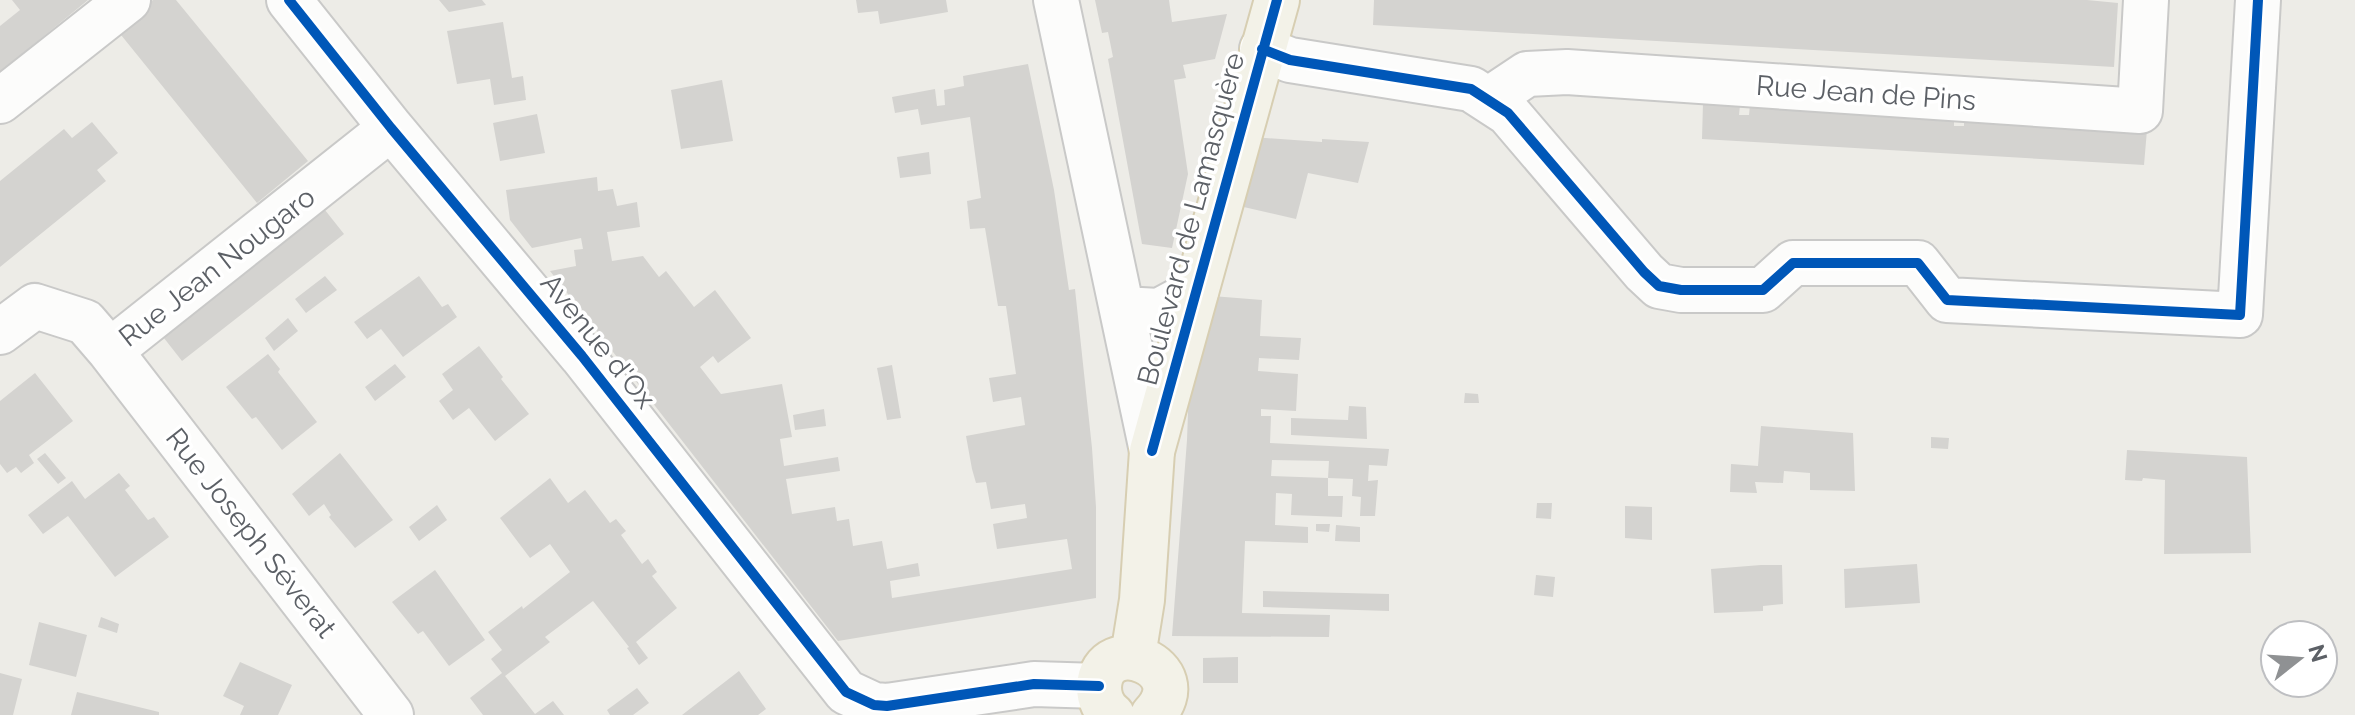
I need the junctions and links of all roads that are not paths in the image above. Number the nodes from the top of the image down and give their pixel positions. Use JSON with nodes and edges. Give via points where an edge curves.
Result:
{"nodes":[{"id":1,"x":128,"y":0,"type":"edge"},
{"id":2,"x":289,"y":0,"type":"edge"},
{"id":3,"x":1056,"y":0,"type":"edge"},
{"id":4,"x":1277,"y":0,"type":"edge"},
{"id":5,"x":2146,"y":0,"type":"edge"},
{"id":6,"x":2258,"y":0,"type":"edge"},
{"id":7,"x":1262,"y":49,"type":"junction"},
{"id":8,"x":1488,"y":100,"type":"junction"},
{"id":9,"x":0,"y":101,"type":"edge"},
{"id":10,"x":391,"y":128,"type":"junction"},
{"id":11,"x":1196,"y":291,"type":"junction"},
{"id":12,"x":1122,"y":309,"type":"junction"},
{"id":13,"x":0,"y":332,"type":"edge"},
{"id":14,"x":110,"y":351,"type":"junction"},
{"id":15,"x":1152,"y":451,"type":"junction"},
{"id":16,"x":1133,"y":656,"type":"junction"},
{"id":17,"x":1106,"y":701,"type":"edge"},
{"id":18,"x":875,"y":712,"type":"edge"},
{"id":19,"x":391,"y":715,"type":"edge"},
{"id":20,"x":1153,"y":715,"type":"edge"}],
"edges":[{"from":1,"to":9,"type":"street"},
{"from":2,"to":10,"type":"street","name":"Avenue d'Ox"},
{"from":3,"to":12,"type":"street"},
{"from":4,"to":7,"type":"main road","name":"Boulevard de Lamasquère"},
{"from":5,"to":8,"type":"street","name":"Rue Jean de Pins","via":[[2140,111],[1567,72],[1527,74]]},
{"from":6,"to":8,"type":"street","via":[[2240,315],[1947,300],[1918,263],[1793,263],[1763,290],[1659,286],[1508,113]]},
{"from":7,"to":8,"type":"street","via":[[1290,60],[1471,89]]},
{"from":7,"to":11,"type":"main road","name":"Boulevard de Lamasquère"},
{"from":10,"to":14,"type":"street","name":"Rue Jean Nougaro"},
{"from":10,"to":18,"type":"street","name":"Avenue d'Ox","via":[[582,356],[830,675]]},
{"from":11,"to":12,"type":"street","via":[[1159,311]]},
{"from":11,"to":15,"type":"main road","name":"Boulevard de Lamasquère"},
{"from":12,"to":15,"type":"street"},
{"from":13,"to":14,"type":"street","name":"Rue Jean Nougaro","via":[[35,306],[85,322]]},
{"from":14,"to":19,"type":"street","name":"Rue Joseph Séverat"},
{"from":15,"to":16,"type":"main road","name":"Boulevard de Lamasquère"},
{"from":16,"to":17,"type":"main road","via":[[1121,658],[1103,674]]},
{"from":16,"to":20,"type":"main road","via":[[1153,664],[1164,682],[1162,703]]},
{"from":17,"to":18,"type":"street","via":[[1034,684]]}]}
